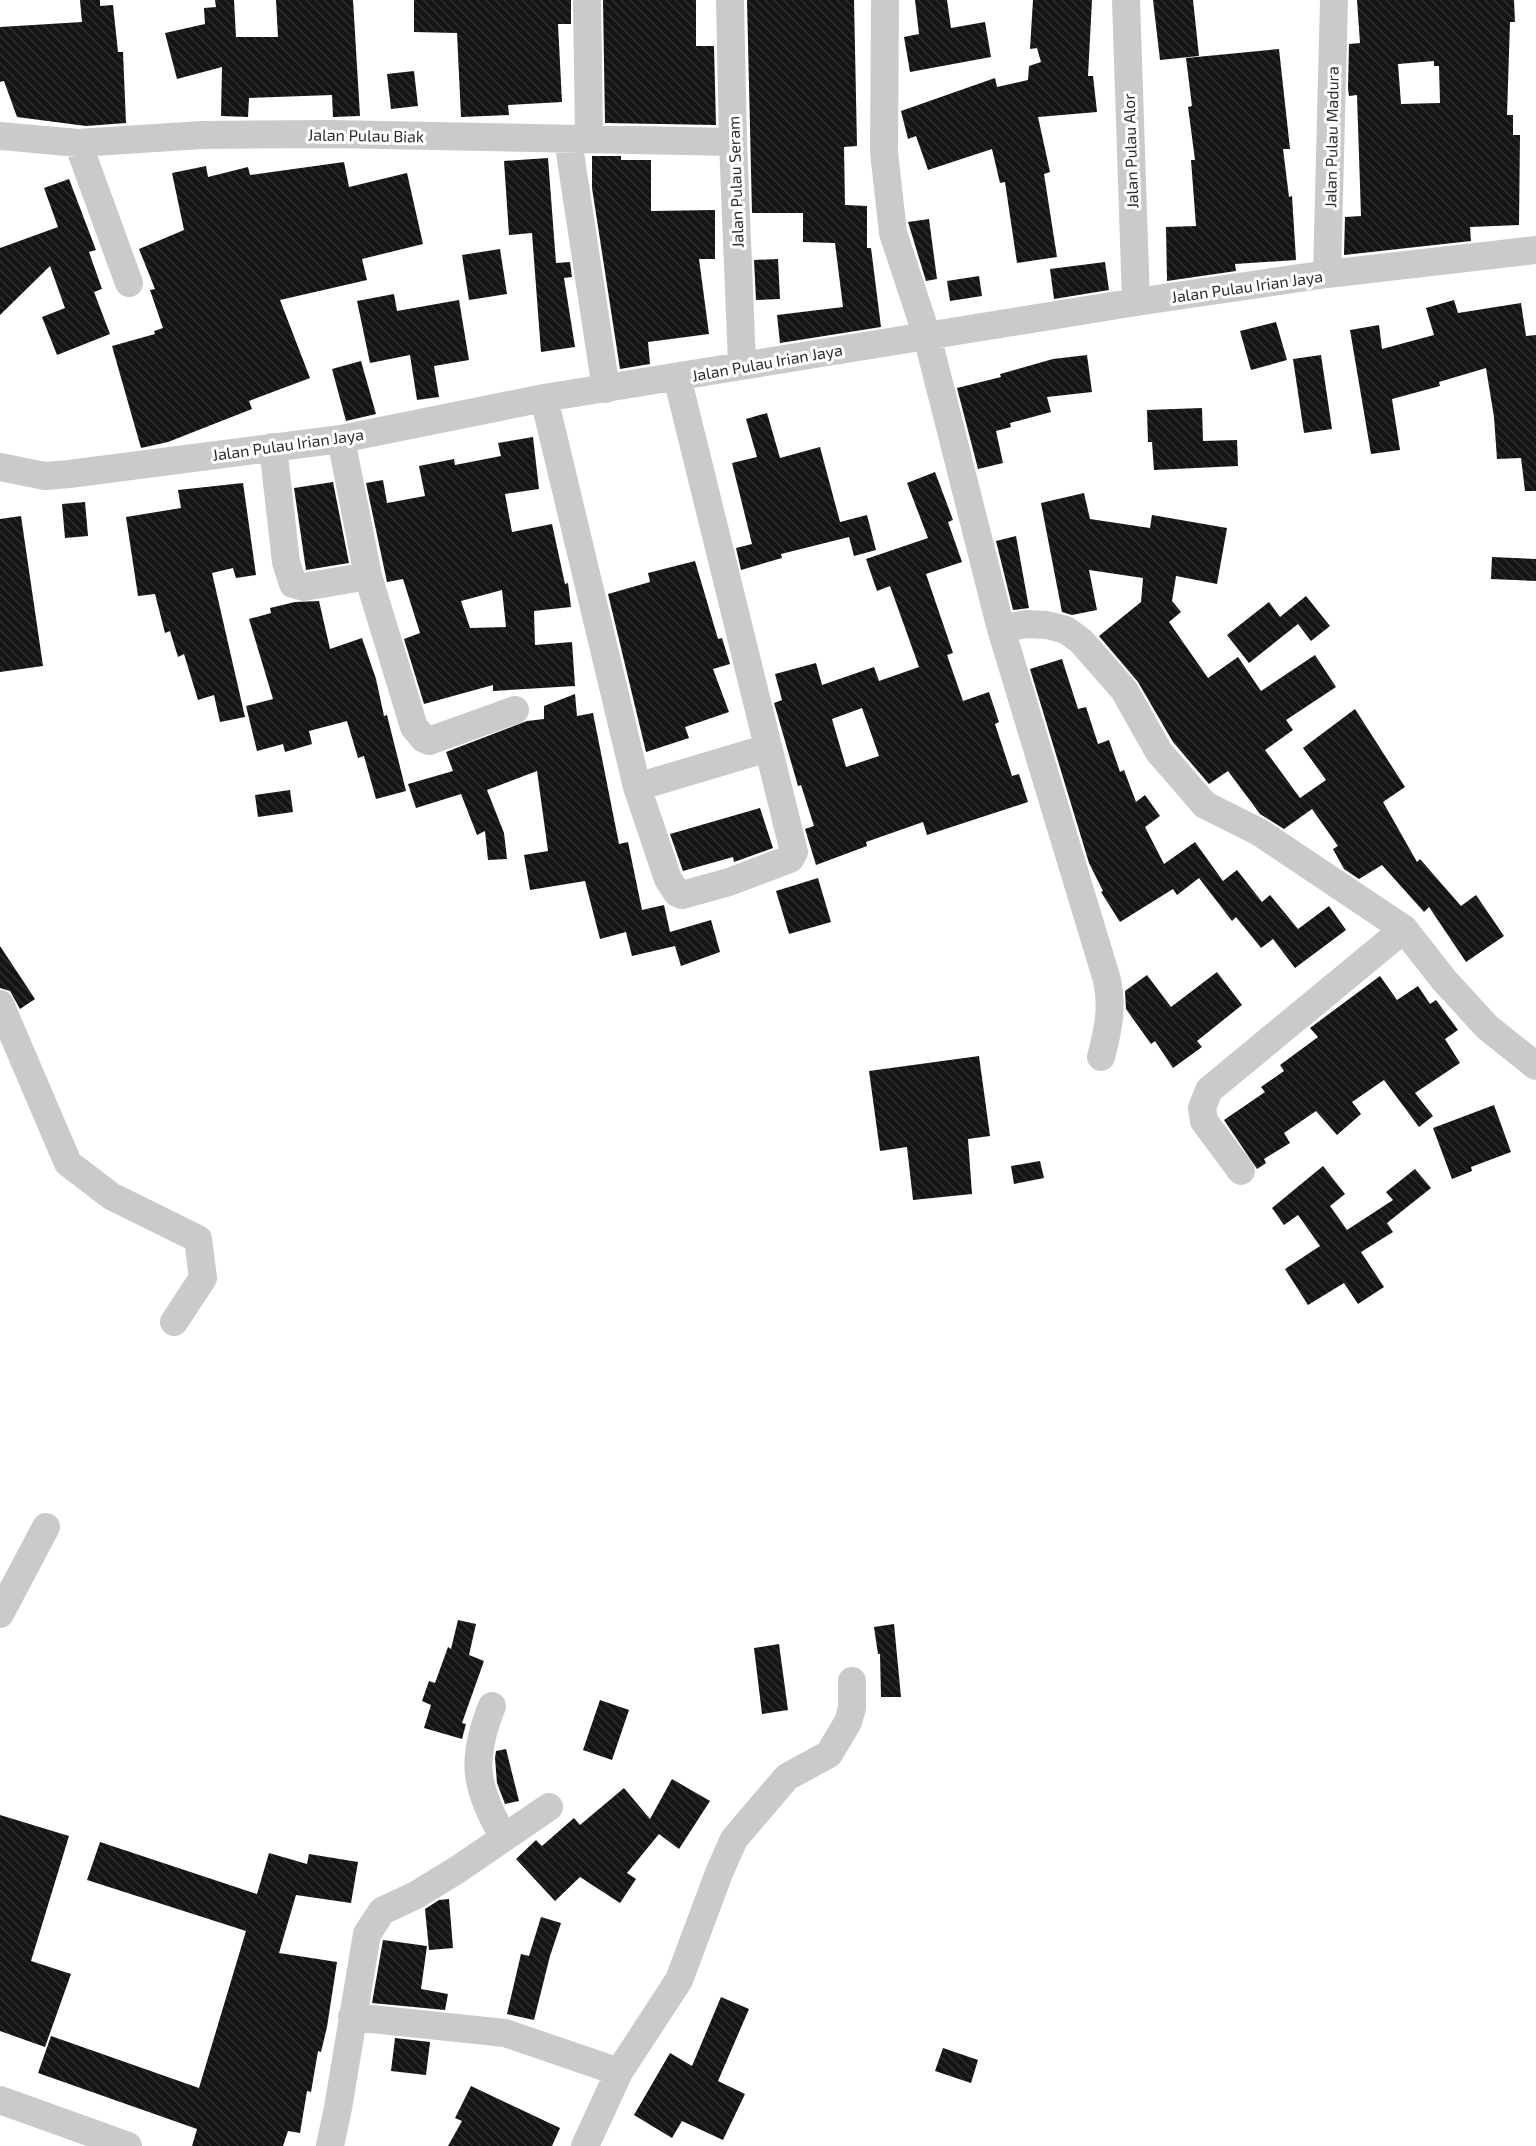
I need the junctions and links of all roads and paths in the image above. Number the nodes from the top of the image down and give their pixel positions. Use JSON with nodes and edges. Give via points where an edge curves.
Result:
{"nodes":[{"id":1,"x":587,"y":0,"type":"edge"},
{"id":2,"x":730,"y":0,"type":"edge"},
{"id":3,"x":885,"y":0,"type":"edge"},
{"id":4,"x":1126,"y":0,"type":"edge"},
{"id":5,"x":1334,"y":0,"type":"edge"},
{"id":6,"x":0,"y":136,"type":"edge"},
{"id":7,"x":578,"y":139,"type":"junction"},
{"id":8,"x":733,"y":142,"type":"junction"},
{"id":9,"x":78,"y":143,"type":"junction"},
{"id":10,"x":1536,"y":250,"type":"edge"},
{"id":11,"x":1327,"y":274,"type":"junction"},
{"id":12,"x":129,"y":282,"type":"dead end"},
{"id":13,"x":1136,"y":302,"type":"junction"},
{"id":14,"x":927,"y":336,"type":"junction"},
{"id":15,"x":742,"y":364,"type":"junction"},
{"id":16,"x":677,"y":377,"type":"junction"},
{"id":17,"x":606,"y":389,"type":"junction"},
{"id":18,"x":544,"y":398,"type":"junction"},
{"id":19,"x":341,"y":439,"type":"junction"},
{"id":20,"x":273,"y":447,"type":"junction"},
{"id":21,"x":0,"y":467,"type":"edge"},
{"id":22,"x":368,"y":576,"type":"junction"},
{"id":23,"x":1001,"y":629,"type":"junction"},
{"id":24,"x":515,"y":710,"type":"dead end"},
{"id":25,"x":768,"y":748,"type":"junction"},
{"id":26,"x":637,"y":787,"type":"junction"},
{"id":27,"x":1404,"y":929,"type":"junction"},
{"id":28,"x":0,"y":1004,"type":"edge"},
{"id":29,"x":1101,"y":1057,"type":"dead end"},
{"id":30,"x":1536,"y":1066,"type":"edge"},
{"id":31,"x":1241,"y":1171,"type":"dead end"},
{"id":32,"x":174,"y":1322,"type":"dead end"},
{"id":33,"x":46,"y":1527,"type":"dead end"},
{"id":34,"x":0,"y":1614,"type":"edge"},
{"id":35,"x":852,"y":1682,"type":"dead end"},
{"id":36,"x":492,"y":1706,"type":"dead end"},
{"id":37,"x":549,"y":1807,"type":"dead end"},
{"id":38,"x":503,"y":1836,"type":"junction"},
{"id":39,"x":352,"y":2017,"type":"junction"},
{"id":40,"x":620,"y":2072,"type":"junction"},
{"id":41,"x":0,"y":2100,"type":"edge"},
{"id":42,"x":128,"y":2146,"type":"edge"},
{"id":43,"x":330,"y":2146,"type":"edge"},
{"id":44,"x":585,"y":2146,"type":"edge"}],
"edges":[{"from":1,"to":7,"type":"street"},
{"from":2,"to":8,"type":"street","name":"Jalan Pulau Seram"},
{"from":3,"to":14,"type":"street","via":[[884,152],[893,233]]},
{"from":4,"to":13,"type":"street","name":"Jalan Pulau Alor"},
{"from":5,"to":11,"type":"street","name":"Jalan Pulau Madura"},
{"from":6,"to":9,"type":"street","name":"Jalan Pulau Biak"},
{"from":7,"to":8,"type":"street","name":"Jalan Pulau Biak"},
{"from":7,"to":9,"type":"street","name":"Jalan Pulau Biak","via":[[202,135]]},
{"from":7,"to":17,"type":"street"},
{"from":8,"to":15,"type":"street","name":"Jalan Pulau Seram"},
{"from":9,"to":12,"type":"street"},
{"from":10,"to":11,"type":"street","name":"Jalan Pulau Irian Jaya"},
{"from":11,"to":13,"type":"street","name":"Jalan Pulau Irian Jaya"},
{"from":13,"to":14,"type":"street","name":"Jalan Pulau Irian Jaya"},
{"from":14,"to":15,"type":"street","name":"Jalan Pulau Irian Jaya"},
{"from":14,"to":23,"type":"street"},
{"from":15,"to":16,"type":"street","name":"Jalan Pulau Irian Jaya"},
{"from":16,"to":17,"type":"street","name":"Jalan Pulau Irian Jaya"},
{"from":16,"to":25,"type":"street"},
{"from":17,"to":18,"type":"street","name":"Jalan Pulau Irian Jaya"},
{"from":18,"to":19,"type":"street","name":"Jalan Pulau Irian Jaya"},
{"from":18,"to":26,"type":"street"},
{"from":19,"to":20,"type":"street","name":"Jalan Pulau Irian Jaya"},
{"from":19,"to":22,"type":"street"},
{"from":20,"to":21,"type":"street","name":"Jalan Pulau Irian Jaya","via":[[53,476]]},
{"from":20,"to":22,"type":"street","via":[[286,562],[293,584],[304,587]]},
{"from":22,"to":24,"type":"street","via":[[419,734],[429,741]]},
{"from":23,"to":27,"type":"street","via":[[1047,625],[1066,630],[1081,641],[1124,690],[1159,752],[1205,805],[1259,832]]},
{"from":23,"to":29,"type":"street","via":[[1112,1001]]},
{"from":25,"to":26,"type":"street"},
{"from":25,"to":26,"type":"street","via":[[794,843],[793,856],[682,896],[668,879]]},
{"from":27,"to":30,"type":"street","via":[[1487,1027]]},
{"from":27,"to":31,"type":"street","via":[[1209,1090],[1202,1108],[1204,1121]]},
{"from":28,"to":32,"type":"street","via":[[68,1162],[111,1196],[198,1239],[203,1278]]},
{"from":33,"to":34,"type":"street"},
{"from":35,"to":40,"type":"street","via":[[848,1722],[829,1754],[787,1777],[734,1839],[679,1980]]},
{"from":36,"to":38,"type":"street","via":[[477,1751],[478,1767],[486,1803]]},
{"from":37,"to":38,"type":"street"},
{"from":38,"to":39,"type":"street","via":[[457,1870],[375,1918],[366,1934]]},
{"from":39,"to":40,"type":"street","via":[[505,2033]]},
{"from":39,"to":43,"type":"street"},
{"from":40,"to":44,"type":"street"},
{"from":41,"to":42,"type":"street"}]}
